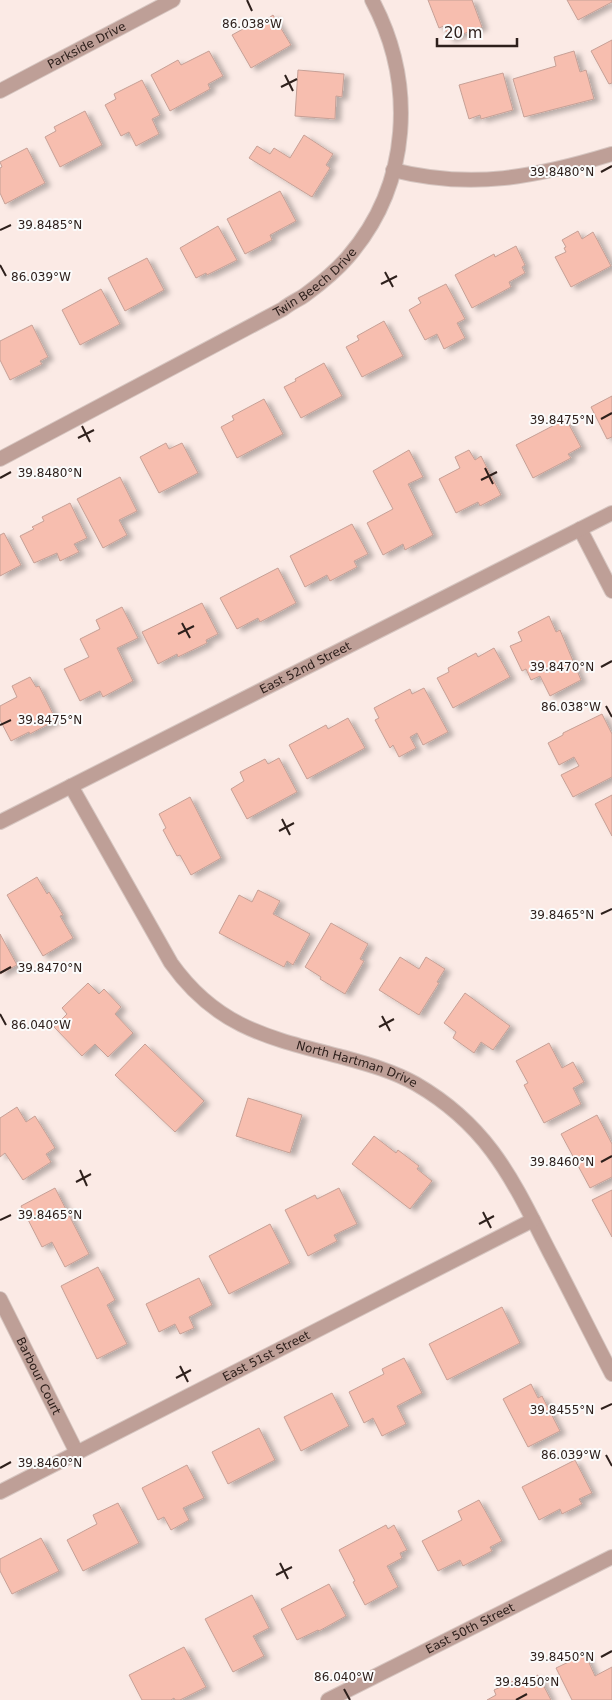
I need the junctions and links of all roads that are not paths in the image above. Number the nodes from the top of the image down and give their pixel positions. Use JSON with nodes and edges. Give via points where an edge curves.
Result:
{"nodes":[{"id":1,"x":173,"y":0,"type":"edge"},
{"id":2,"x":372,"y":0,"type":"edge"},
{"id":3,"x":0,"y":91,"type":"edge"},
{"id":4,"x":612,"y":154,"type":"edge"},
{"id":5,"x":393,"y":170,"type":"junction"},
{"id":6,"x":0,"y":460,"type":"edge"},
{"id":7,"x":612,"y":513,"type":"edge"},
{"id":8,"x":580,"y":529,"type":"junction"},
{"id":9,"x":612,"y":591,"type":"edge"},
{"id":10,"x":72,"y":786,"type":"junction"},
{"id":11,"x":0,"y":822,"type":"edge"},
{"id":12,"x":533,"y":1220,"type":"junction"},
{"id":13,"x":0,"y":1299,"type":"edge"},
{"id":14,"x":612,"y":1374,"type":"edge"},
{"id":15,"x":77,"y":1453,"type":"junction"},
{"id":16,"x":0,"y":1492,"type":"edge"},
{"id":17,"x":612,"y":1557,"type":"edge"},
{"id":18,"x":328,"y":1700,"type":"edge"}],
"edges":[{"from":1,"to":3,"type":"street","name":"Parkside Drive"},
{"from":2,"to":5,"type":"street","name":"Twin Beech Drive","via":[[397,68],[401,119]]},
{"from":4,"to":5,"type":"street","via":[[565,169],[504,179],[442,179]]},
{"from":5,"to":6,"type":"street","name":"Twin Beech Drive","via":[[376,216],[348,256],[332,274],[303,296]]},
{"from":7,"to":8,"type":"street","name":"East 52nd Street"},
{"from":8,"to":9,"type":"street"},
{"from":8,"to":10,"type":"street","name":"East 52nd Street"},
{"from":10,"to":11,"type":"street","name":"East 52nd Street"},
{"from":10,"to":12,"type":"street","name":"North Hartman Drive","via":[[171,963],[207,1003],[251,1030],[276,1040],[370,1064],[437,1097],[483,1138],[506,1169]]},
{"from":12,"to":14,"type":"street","name":"North Hartman Drive"},
{"from":12,"to":15,"type":"street","name":"East 51st Street"},
{"from":13,"to":15,"type":"street","name":"Barbour Court"},
{"from":15,"to":16,"type":"street","name":"East 51st Street"},
{"from":17,"to":18,"type":"street","name":"East 50th Street"}]}
